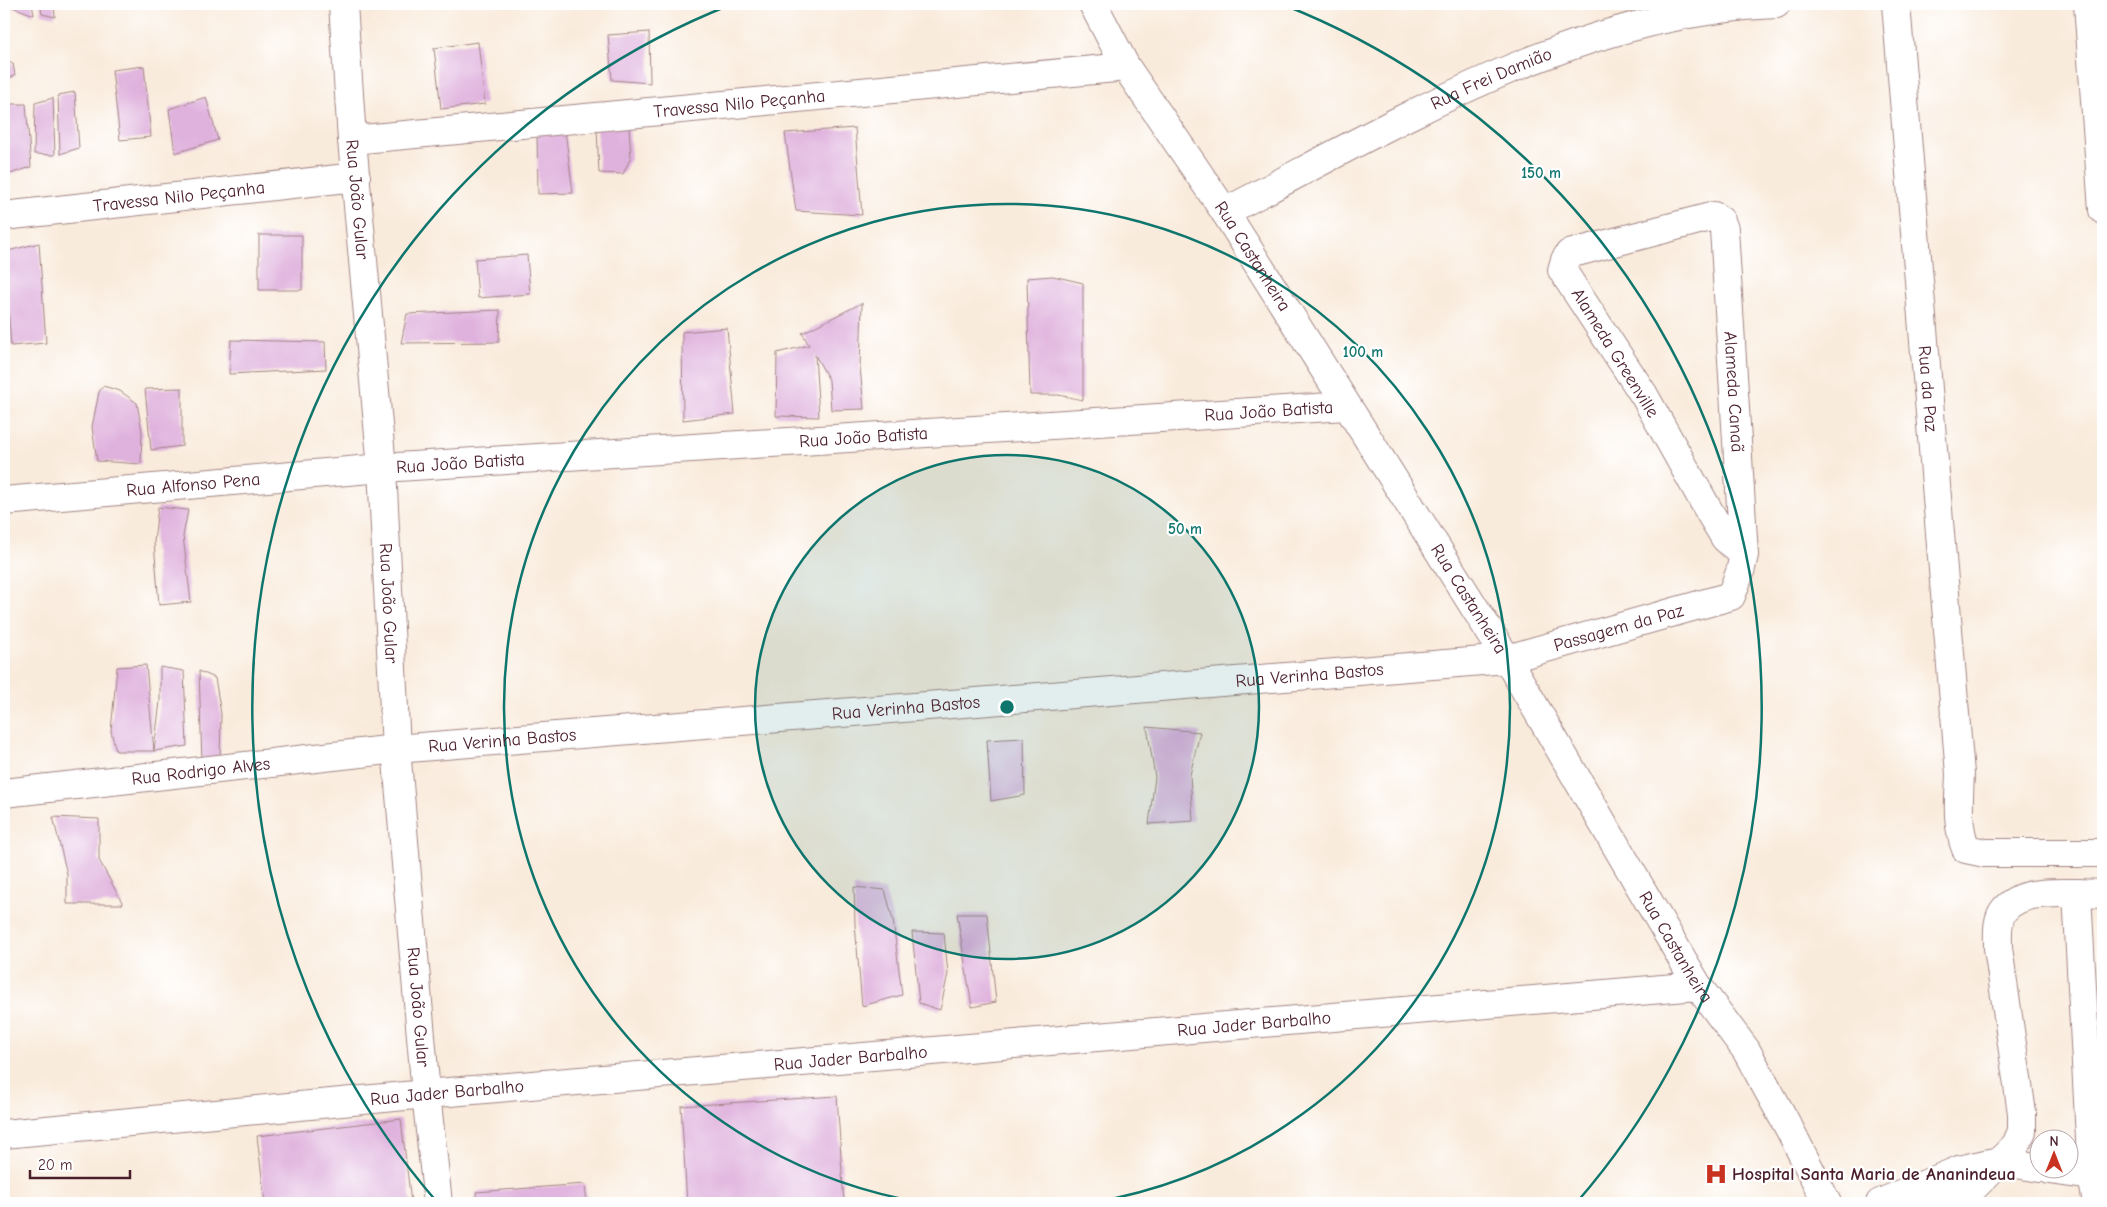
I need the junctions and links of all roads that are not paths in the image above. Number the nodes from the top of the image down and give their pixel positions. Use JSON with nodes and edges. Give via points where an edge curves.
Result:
{"nodes":[{"id":1,"x":343,"y":4,"type":"edge"},
{"id":2,"x":1093,"y":4,"type":"edge"},
{"id":3,"x":1776,"y":4,"type":"edge"},
{"id":4,"x":1896,"y":4,"type":"edge"},
{"id":5,"x":2088,"y":4,"type":"edge"},
{"id":6,"x":1126,"y":67,"type":"junction"},
{"id":7,"x":352,"y":140,"type":"junction"},
{"id":8,"x":356,"y":177,"type":"junction"},
{"id":9,"x":2103,"y":210,"type":"edge"},
{"id":10,"x":1225,"y":212,"type":"junction"},
{"id":11,"x":4,"y":216,"type":"edge"},
{"id":12,"x":1724,"y":229,"type":"joint"},
{"id":13,"x":1346,"y":406,"type":"junction"},
{"id":14,"x":382,"y":468,"type":"junction"},
{"id":15,"x":4,"y":501,"type":"edge"},
{"id":16,"x":1744,"y":555,"type":"junction"},
{"id":17,"x":1507,"y":660,"type":"junction"},
{"id":18,"x":396,"y":749,"type":"junction"},
{"id":19,"x":4,"y":793,"type":"edge"},
{"id":20,"x":2103,"y":853,"type":"edge"},
{"id":21,"x":2090,"y":893,"type":"edge"},
{"id":22,"x":1698,"y":986,"type":"junction"},
{"id":23,"x":426,"y":1094,"type":"junction"},
{"id":24,"x":4,"y":1134,"type":"edge"},
{"id":25,"x":1999,"y":1161,"type":"junction"},
{"id":26,"x":2030,"y":1166,"type":"edge"},
{"id":27,"x":2080,"y":1174,"type":"edge"},
{"id":28,"x":2092,"y":1176,"type":"junction"},
{"id":29,"x":438,"y":1203,"type":"edge"},
{"id":30,"x":1827,"y":1203,"type":"edge"},
{"id":31,"x":1880,"y":1203,"type":"edge"},
{"id":32,"x":1939,"y":1203,"type":"edge"},
{"id":33,"x":2097,"y":1203,"type":"edge"}],
"edges":[{"from":1,"to":7,"type":"street","name":"Rua João Gular"},
{"from":2,"to":6,"type":"street","name":"Rua Castanheira"},
{"from":3,"to":10,"type":"street","name":"Rua Frei Damião","via":[[1739,5],[1655,21],[1557,50],[1468,86]]},
{"from":4,"to":20,"type":"street","name":"Rua da Paz","via":[[1960,774],[1960,834],[1966,849],[1985,853]]},
{"from":5,"to":9,"type":"street"},
{"from":6,"to":7,"type":"street","name":"Travessa Nilo Peçanha"},
{"from":6,"to":10,"type":"street","name":"Rua Castanheira"},
{"from":7,"to":8,"type":"street","name":"Rua João Gular"},
{"from":8,"to":11,"type":"street","name":"Travessa Nilo Peçanha"},
{"from":8,"to":14,"type":"street","name":"Rua João Gular"},
{"from":10,"to":13,"type":"street","name":"Rua Castanheira"},
{"from":12,"to":16,"type":"street","name":"Alameda Canaã"},
{"from":12,"to":16,"type":"street","name":"Alameda Greenville","via":[[1721,220],[1714,216],[1569,254],[1562,270],[1644,395],[1725,538]]},
{"from":13,"to":14,"type":"street","name":"Rua João Batista"},
{"from":13,"to":17,"type":"street","name":"Rua Castanheira"},
{"from":14,"to":15,"type":"street","name":"Rua Alfonso Pena"},
{"from":14,"to":18,"type":"street","name":"Rua João Gular"},
{"from":16,"to":17,"type":"street","name":"Passagem da Paz","via":[[1732,596]]},
{"from":17,"to":18,"type":"street","name":"Rua Verinha Bastos"},
{"from":17,"to":22,"type":"street","name":"Rua Castanheira"},
{"from":18,"to":19,"type":"street","name":"Rua Rodrigo Alves"},
{"from":18,"to":23,"type":"street","name":"Rua João Gular"},
{"from":21,"to":25,"type":"street","via":[[2042,894],[2020,899],[2003,911],[1998,928],[1998,948],[2022,1131],[2016,1145]]},
{"from":21,"to":28,"type":"street"},
{"from":22,"to":23,"type":"street","name":"Rua Jader Barbalho"},
{"from":22,"to":30,"type":"street","name":"Rua Castanheira","via":[[1746,1050]]},
{"from":23,"to":24,"type":"street","name":"Rua Jader Barbalho"},
{"from":23,"to":29,"type":"street","name":"Rua João Gular"},
{"from":25,"to":26,"type":"street"},
{"from":25,"to":31,"type":"street","via":[[1959,1170]]},
{"from":25,"to":32,"type":"street","via":[[1970,1190]]},
{"from":27,"to":28,"type":"street"},
{"from":28,"to":33,"type":"street"}]}
